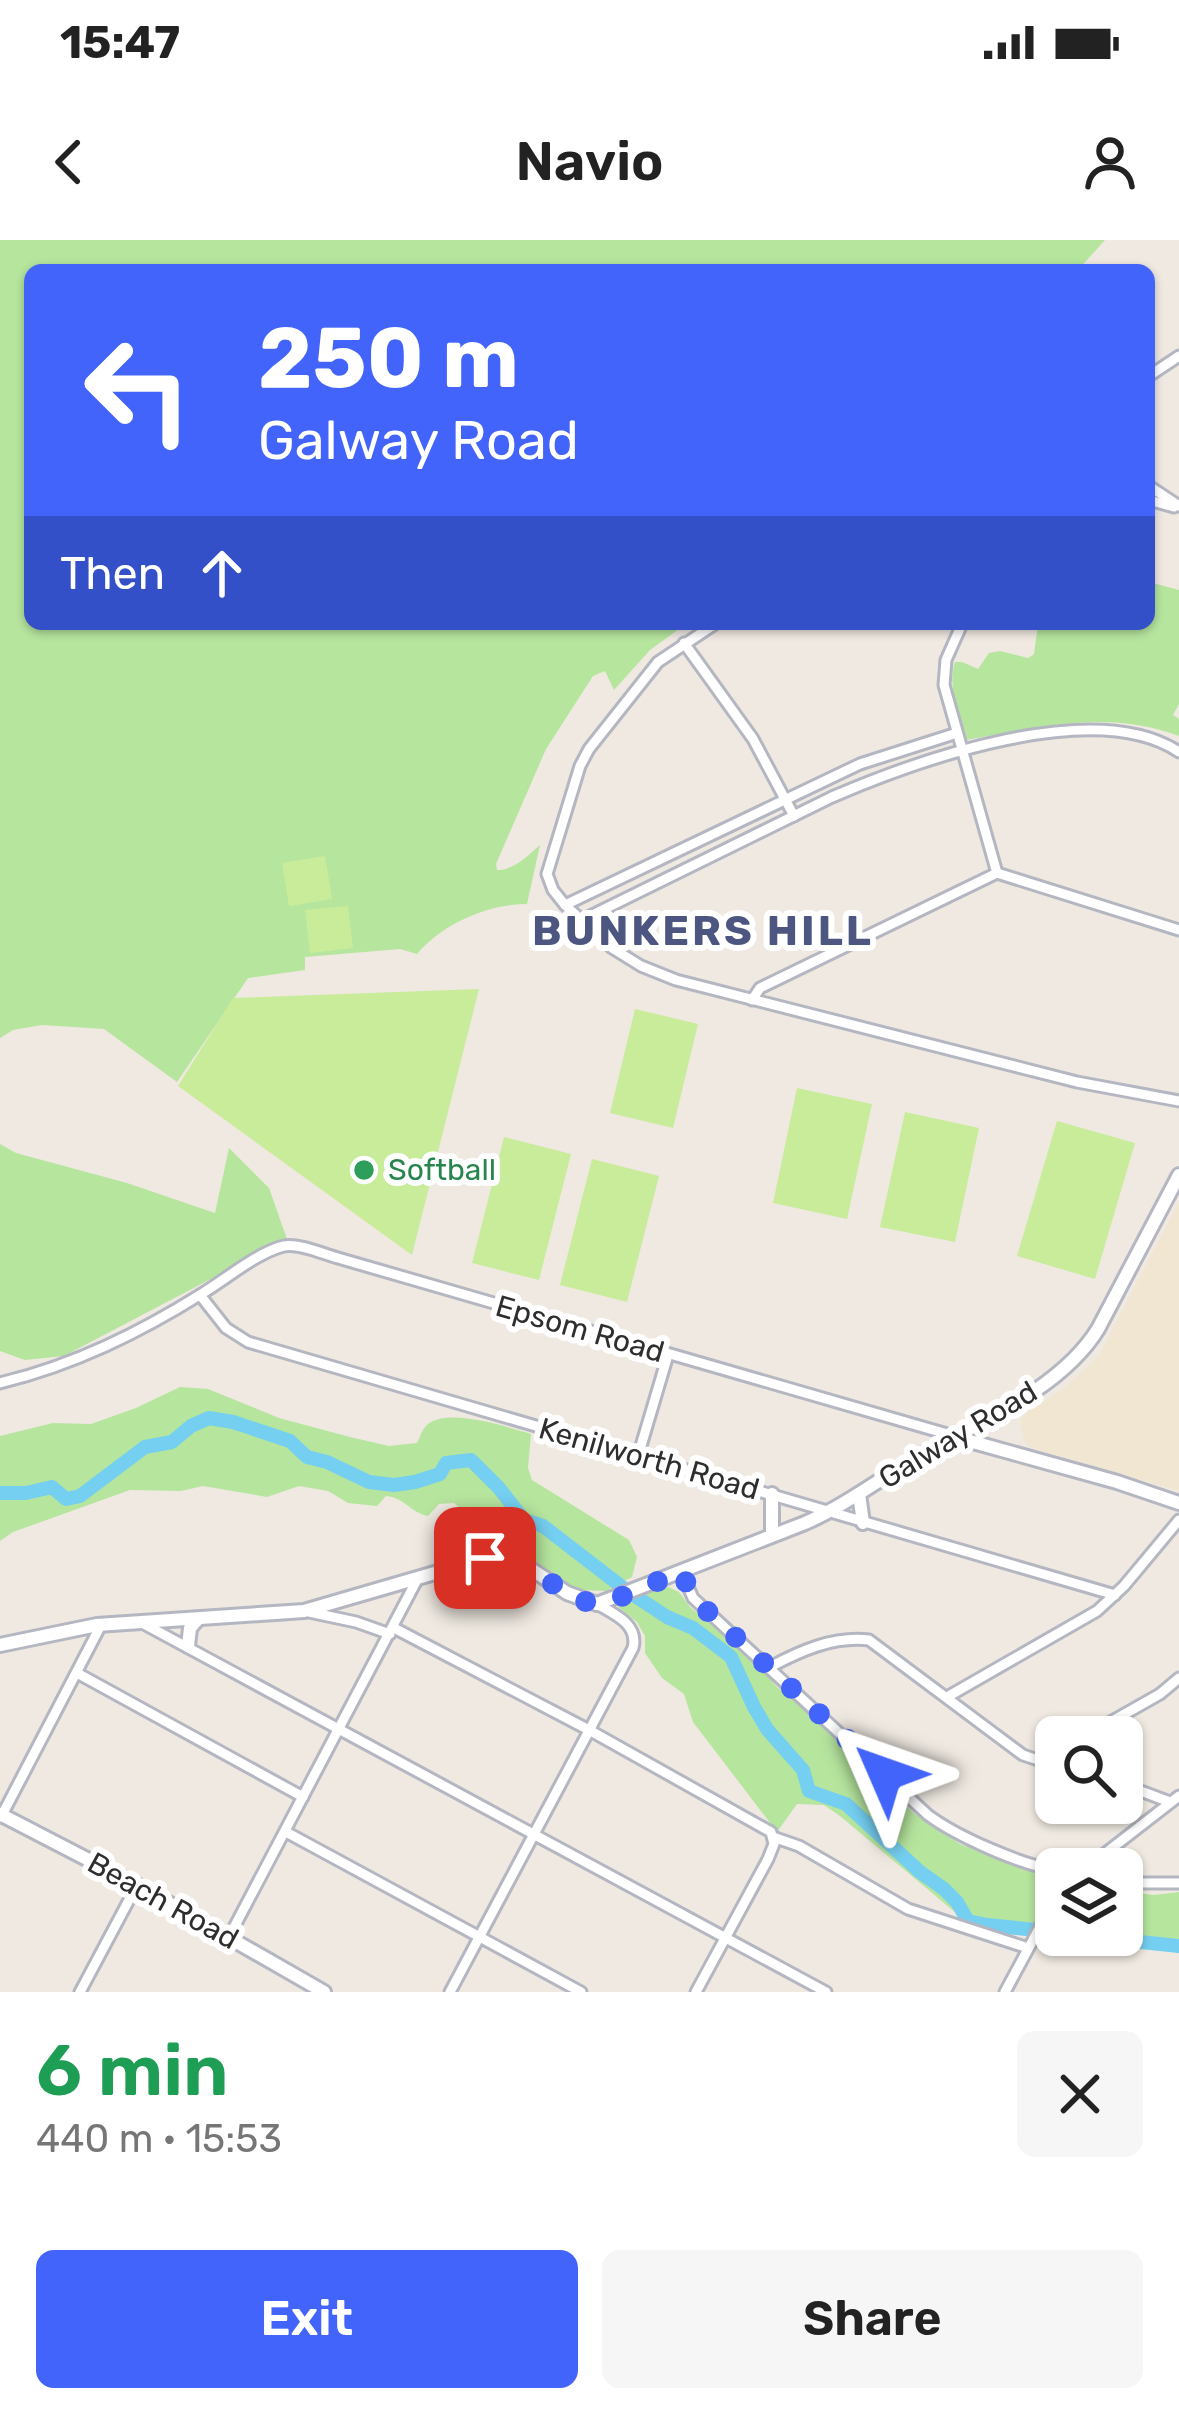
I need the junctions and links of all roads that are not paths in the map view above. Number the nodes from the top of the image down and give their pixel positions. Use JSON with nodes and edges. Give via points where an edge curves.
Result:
{"nodes":[{"id":1,"x":706,"y":630,"type":"edge"},
{"id":2,"x":959,"y":630,"type":"edge"},
{"id":3,"x":684,"y":644,"type":"junction"},
{"id":4,"x":957,"y":733,"type":"junction"},
{"id":5,"x":962,"y":751,"type":"junction"},
{"id":6,"x":1179,"y":752,"type":"edge"},
{"id":7,"x":785,"y":799,"type":"junction"},
{"id":8,"x":794,"y":817,"type":"junction"},
{"id":9,"x":997,"y":873,"type":"junction"},
{"id":10,"x":566,"y":905,"type":"junction"},
{"id":11,"x":580,"y":921,"type":"junction"},
{"id":12,"x":1179,"y":930,"type":"edge"},
{"id":13,"x":752,"y":1000,"type":"junction"},
{"id":14,"x":1179,"y":1101,"type":"edge"},
{"id":15,"x":1179,"y":1174,"type":"edge"},
{"id":16,"x":200,"y":1295,"type":"junction"},
{"id":17,"x":668,"y":1355,"type":"junction"},
{"id":18,"x":0,"y":1383,"type":"edge"},
{"id":19,"x":986,"y":1418,"type":"junction"},
{"id":20,"x":954,"y":1436,"type":"junction"},
{"id":21,"x":994,"y":1447,"type":"junction"},
{"id":22,"x":638,"y":1456,"type":"junction"},
{"id":23,"x":772,"y":1494,"type":"junction"},
{"id":24,"x":859,"y":1494,"type":"junction"},
{"id":25,"x":1179,"y":1503,"type":"edge"},
{"id":26,"x":830,"y":1512,"type":"junction"},
{"id":27,"x":1179,"y":1520,"type":"edge"},
{"id":28,"x":863,"y":1523,"type":"junction"},
{"id":29,"x":772,"y":1535,"type":"junction"},
{"id":30,"x":681,"y":1571,"type":"junction"},
{"id":31,"x":418,"y":1578,"type":"junction"},
{"id":32,"x":1115,"y":1595,"type":"junction"},
{"id":33,"x":597,"y":1604,"type":"junction"},
{"id":34,"x":304,"y":1611,"type":"junction"},
{"id":35,"x":200,"y":1618,"type":"junction"},
{"id":36,"x":141,"y":1622,"type":"junction"},
{"id":37,"x":100,"y":1625,"type":"junction"},
{"id":38,"x":392,"y":1631,"type":"junction"},
{"id":39,"x":0,"y":1645,"type":"edge"},
{"id":40,"x":188,"y":1646,"type":"junction"},
{"id":41,"x":770,"y":1667,"type":"junction"},
{"id":42,"x":77,"y":1672,"type":"junction"},
{"id":43,"x":1179,"y":1678,"type":"edge"},
{"id":44,"x":947,"y":1697,"type":"junction"},
{"id":45,"x":1121,"y":1716,"type":"edge"},
{"id":46,"x":340,"y":1729,"type":"junction"},
{"id":47,"x":589,"y":1730,"type":"junction"},
{"id":48,"x":1035,"y":1759,"type":"edge"},
{"id":49,"x":1143,"y":1790,"type":"edge"},
{"id":50,"x":304,"y":1797,"type":"junction"},
{"id":51,"x":1174,"y":1799,"type":"edge"},
{"id":52,"x":1,"y":1816,"type":"edge"},
{"id":53,"x":286,"y":1832,"type":"junction"},
{"id":54,"x":536,"y":1834,"type":"junction"},
{"id":55,"x":773,"y":1840,"type":"junction"},
{"id":56,"x":1112,"y":1848,"type":"edge"},
{"id":57,"x":1035,"y":1866,"type":"edge"},
{"id":58,"x":1143,"y":1883,"type":"edge"},
{"id":59,"x":1179,"y":1883,"type":"edge"},
{"id":60,"x":136,"y":1886,"type":"junction"},
{"id":61,"x":1035,"y":1936,"type":"edge"},
{"id":62,"x":229,"y":1937,"type":"junction"},
{"id":63,"x":480,"y":1937,"type":"junction"},
{"id":64,"x":725,"y":1937,"type":"junction"},
{"id":65,"x":1028,"y":1948,"type":"junction"},
{"id":66,"x":80,"y":1992,"type":"edge"},
{"id":67,"x":324,"y":1992,"type":"edge"},
{"id":68,"x":450,"y":1992,"type":"edge"},
{"id":69,"x":581,"y":1992,"type":"edge"},
{"id":70,"x":696,"y":1992,"type":"edge"},
{"id":71,"x":826,"y":1992,"type":"edge"},
{"id":72,"x":1004,"y":1992,"type":"edge"}],
"edges":[{"from":1,"to":3,"type":"street"},
{"from":2,"to":4,"type":"street","via":[[944,675]]},
{"from":3,"to":7,"type":"street","via":[[754,739]]},
{"from":3,"to":10,"type":"street","via":[[658,662],[584,757],[547,874]]},
{"from":4,"to":5,"type":"street"},
{"from":4,"to":7,"type":"street"},
{"from":5,"to":6,"type":"street","via":[[1097,728],[1150,737]]},
{"from":5,"to":8,"type":"street"},
{"from":5,"to":9,"type":"street"},
{"from":7,"to":8,"type":"street"},
{"from":7,"to":10,"type":"street"},
{"from":8,"to":11,"type":"street"},
{"from":9,"to":12,"type":"street"},
{"from":9,"to":13,"type":"street","via":[[760,988]]},
{"from":10,"to":11,"type":"street"},
{"from":11,"to":13,"type":"street","via":[[641,966]]},
{"from":13,"to":14,"type":"street"},
{"from":15,"to":19,"type":"street","name":"Galway Road","via":[[1088,1346]]},
{"from":16,"to":17,"type":"street","name":"Epsom Road","via":[[285,1246]]},
{"from":16,"to":18,"type":"street","name":"Epsom Road","via":[[86,1356]]},
{"from":16,"to":22,"type":"street","name":"Kenilworth Road","via":[[248,1342]]},
{"from":17,"to":20,"type":"street","name":"Epsom Road"},
{"from":17,"to":22,"type":"street"},
{"from":19,"to":20,"type":"street","name":"Galway Road"},
{"from":19,"to":21,"type":"street"},
{"from":20,"to":21,"type":"street","name":"Epsom Road"},
{"from":20,"to":24,"type":"street","name":"Galway Road"},
{"from":21,"to":25,"type":"street","name":"Epsom Road"},
{"from":22,"to":23,"type":"street","name":"Kenilworth Road"},
{"from":23,"to":26,"type":"street","name":"Kenilworth Road"},
{"from":23,"to":29,"type":"street"},
{"from":24,"to":26,"type":"street","name":"Galway Road"},
{"from":24,"to":28,"type":"street"},
{"from":26,"to":28,"type":"street","name":"Kenilworth Road"},
{"from":26,"to":29,"type":"street","name":"Galway Road"},
{"from":27,"to":32,"type":"street"},
{"from":28,"to":32,"type":"street","name":"Kenilworth Road"},
{"from":29,"to":30,"type":"street","name":"Galway Road"},
{"from":30,"to":33,"type":"street","name":"Galway Road"},
{"from":30,"to":41,"type":"street","via":[[693,1598]]},
{"from":31,"to":33,"type":"street","via":[[504,1554]]},
{"from":31,"to":34,"type":"street"},
{"from":31,"to":38,"type":"street"},
{"from":32,"to":44,"type":"street"},
{"from":33,"to":47,"type":"street","via":[[636,1638]]},
{"from":34,"to":35,"type":"street"},
{"from":34,"to":38,"type":"street"},
{"from":35,"to":36,"type":"street"},
{"from":35,"to":40,"type":"street"},
{"from":36,"to":37,"type":"street"},
{"from":36,"to":40,"type":"street"},
{"from":37,"to":39,"type":"street"},
{"from":37,"to":42,"type":"street"},
{"from":38,"to":46,"type":"street"},
{"from":38,"to":47,"type":"street"},
{"from":40,"to":46,"type":"street"},
{"from":41,"to":44,"type":"street","via":[[810,1648],[860,1639]]},
{"from":41,"to":57,"type":"street","via":[[938,1822]]},
{"from":42,"to":50,"type":"street"},
{"from":42,"to":52,"type":"street"},
{"from":43,"to":45,"type":"street"},
{"from":44,"to":48,"type":"street"},
{"from":46,"to":50,"type":"street"},
{"from":46,"to":54,"type":"street"},
{"from":47,"to":54,"type":"street"},
{"from":47,"to":55,"type":"street","via":[[764,1826]]},
{"from":49,"to":51,"type":"street"},
{"from":50,"to":53,"type":"street"},
{"from":51,"to":56,"type":"street"},
{"from":52,"to":60,"type":"street","name":"Beach Road"},
{"from":53,"to":62,"type":"street"},
{"from":53,"to":63,"type":"street"},
{"from":54,"to":63,"type":"street"},
{"from":54,"to":64,"type":"street"},
{"from":55,"to":64,"type":"street"},
{"from":55,"to":65,"type":"street","via":[[799,1846],[908,1909]]},
{"from":58,"to":59,"type":"street"},
{"from":60,"to":62,"type":"street","name":"Beach Road"},
{"from":60,"to":66,"type":"street"},
{"from":61,"to":65,"type":"street"},
{"from":62,"to":67,"type":"street","name":"Beach Road"},
{"from":63,"to":68,"type":"street"},
{"from":63,"to":69,"type":"street"},
{"from":64,"to":70,"type":"street"},
{"from":64,"to":71,"type":"street"},
{"from":65,"to":72,"type":"street"}]}
